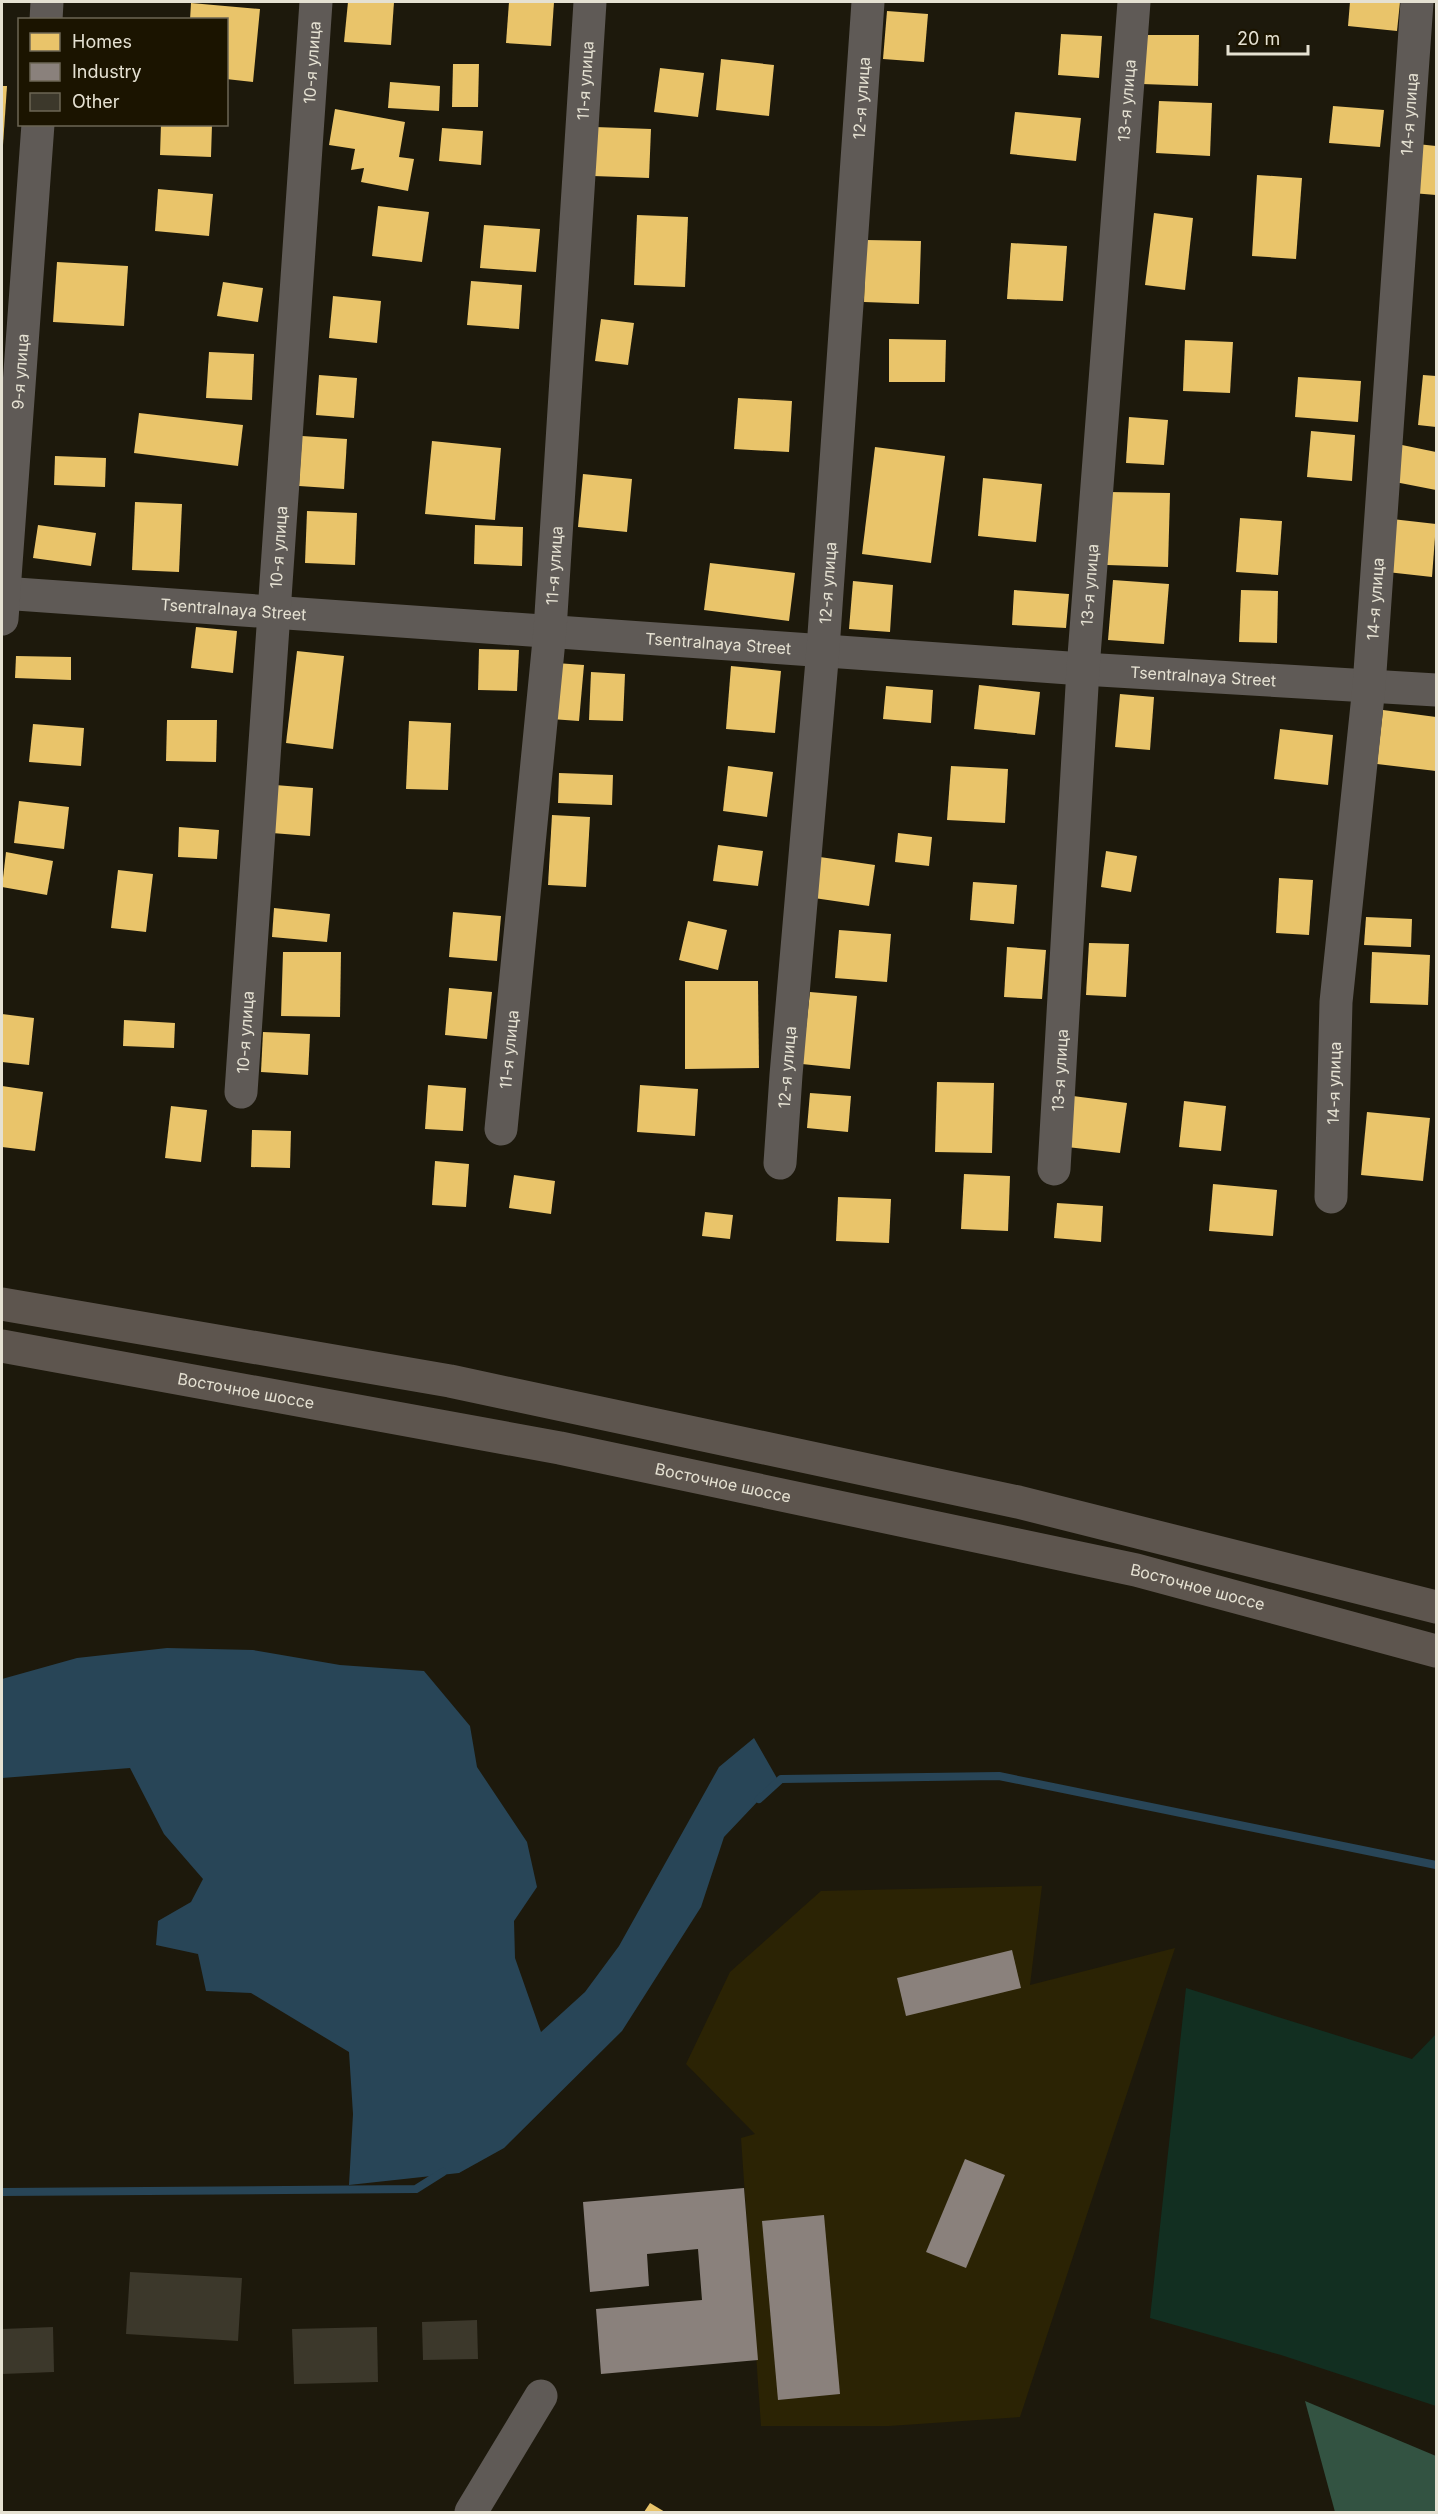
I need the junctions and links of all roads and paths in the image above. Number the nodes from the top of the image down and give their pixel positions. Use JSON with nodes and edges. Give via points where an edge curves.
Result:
{"nodes":[{"id":1,"x":47,"y":2,"type":"edge"},
{"id":2,"x":316,"y":2,"type":"edge"},
{"id":3,"x":590,"y":2,"type":"edge"},
{"id":4,"x":868,"y":2,"type":"edge"},
{"id":5,"x":1134,"y":2,"type":"edge"},
{"id":6,"x":1417,"y":2,"type":"edge"},
{"id":7,"x":46,"y":18,"type":"edge"},
{"id":8,"x":38,"y":126,"type":"edge"},
{"id":9,"x":2,"y":602,"type":"edge"},
{"id":10,"x":273,"y":612,"type":"junction"},
{"id":11,"x":550,"y":630,"type":"junction"},
{"id":12,"x":823,"y":649,"type":"junction"},
{"id":13,"x":1083,"y":669,"type":"junction"},
{"id":14,"x":1369,"y":686,"type":"junction"},
{"id":15,"x":1437,"y":690,"type":"edge"},
{"id":16,"x":241,"y":1092,"type":"dead end"},
{"id":17,"x":501,"y":1129,"type":"dead end"},
{"id":18,"x":780,"y":1163,"type":"dead end"},
{"id":19,"x":1054,"y":1169,"type":"dead end"},
{"id":20,"x":1331,"y":1197,"type":"dead end"},
{"id":21,"x":2,"y":1304,"type":"edge"},
{"id":22,"x":2,"y":1346,"type":"edge"},
{"id":23,"x":1437,"y":1607,"type":"edge"},
{"id":24,"x":1437,"y":1651,"type":"edge"},
{"id":25,"x":541,"y":2396,"type":"dead end"},
{"id":26,"x":471,"y":2512,"type":"edge"}],
"edges":[{"from":1,"to":7,"type":"street"},
{"from":2,"to":10,"type":"street","name":"10-я улица"},
{"from":3,"to":11,"type":"street","name":"11-я улица"},
{"from":4,"to":12,"type":"street","name":"12-я улица"},
{"from":5,"to":13,"type":"street","name":"13-я улица"},
{"from":6,"to":14,"type":"street","name":"14-я улица"},
{"from":8,"to":9,"type":"street","name":"9-я улица"},
{"from":9,"to":10,"type":"street","name":"Tsentralnaya Street"},
{"from":10,"to":11,"type":"street","name":"Tsentralnaya Street"},
{"from":10,"to":16,"type":"street","name":"10-я улица"},
{"from":11,"to":12,"type":"street","name":"Tsentralnaya Street"},
{"from":11,"to":17,"type":"street","name":"11-я улица"},
{"from":12,"to":13,"type":"street","name":"Tsentralnaya Street"},
{"from":12,"to":18,"type":"street","name":"12-я улица"},
{"from":13,"to":14,"type":"street","name":"Tsentralnaya Street"},
{"from":13,"to":19,"type":"street","name":"13-я улица"},
{"from":14,"to":15,"type":"street","name":"Tsentralnaya Street"},
{"from":14,"to":20,"type":"street","name":"14-я улица","via":[[1336,1002]]},
{"from":21,"to":23,"type":"highway","via":[[450,1381],[1018,1502]]},
{"from":22,"to":24,"type":"highway","name":"Восточное шоссе","via":[[560,1448],[1136,1570]]},
{"from":25,"to":26,"type":"street"}]}
